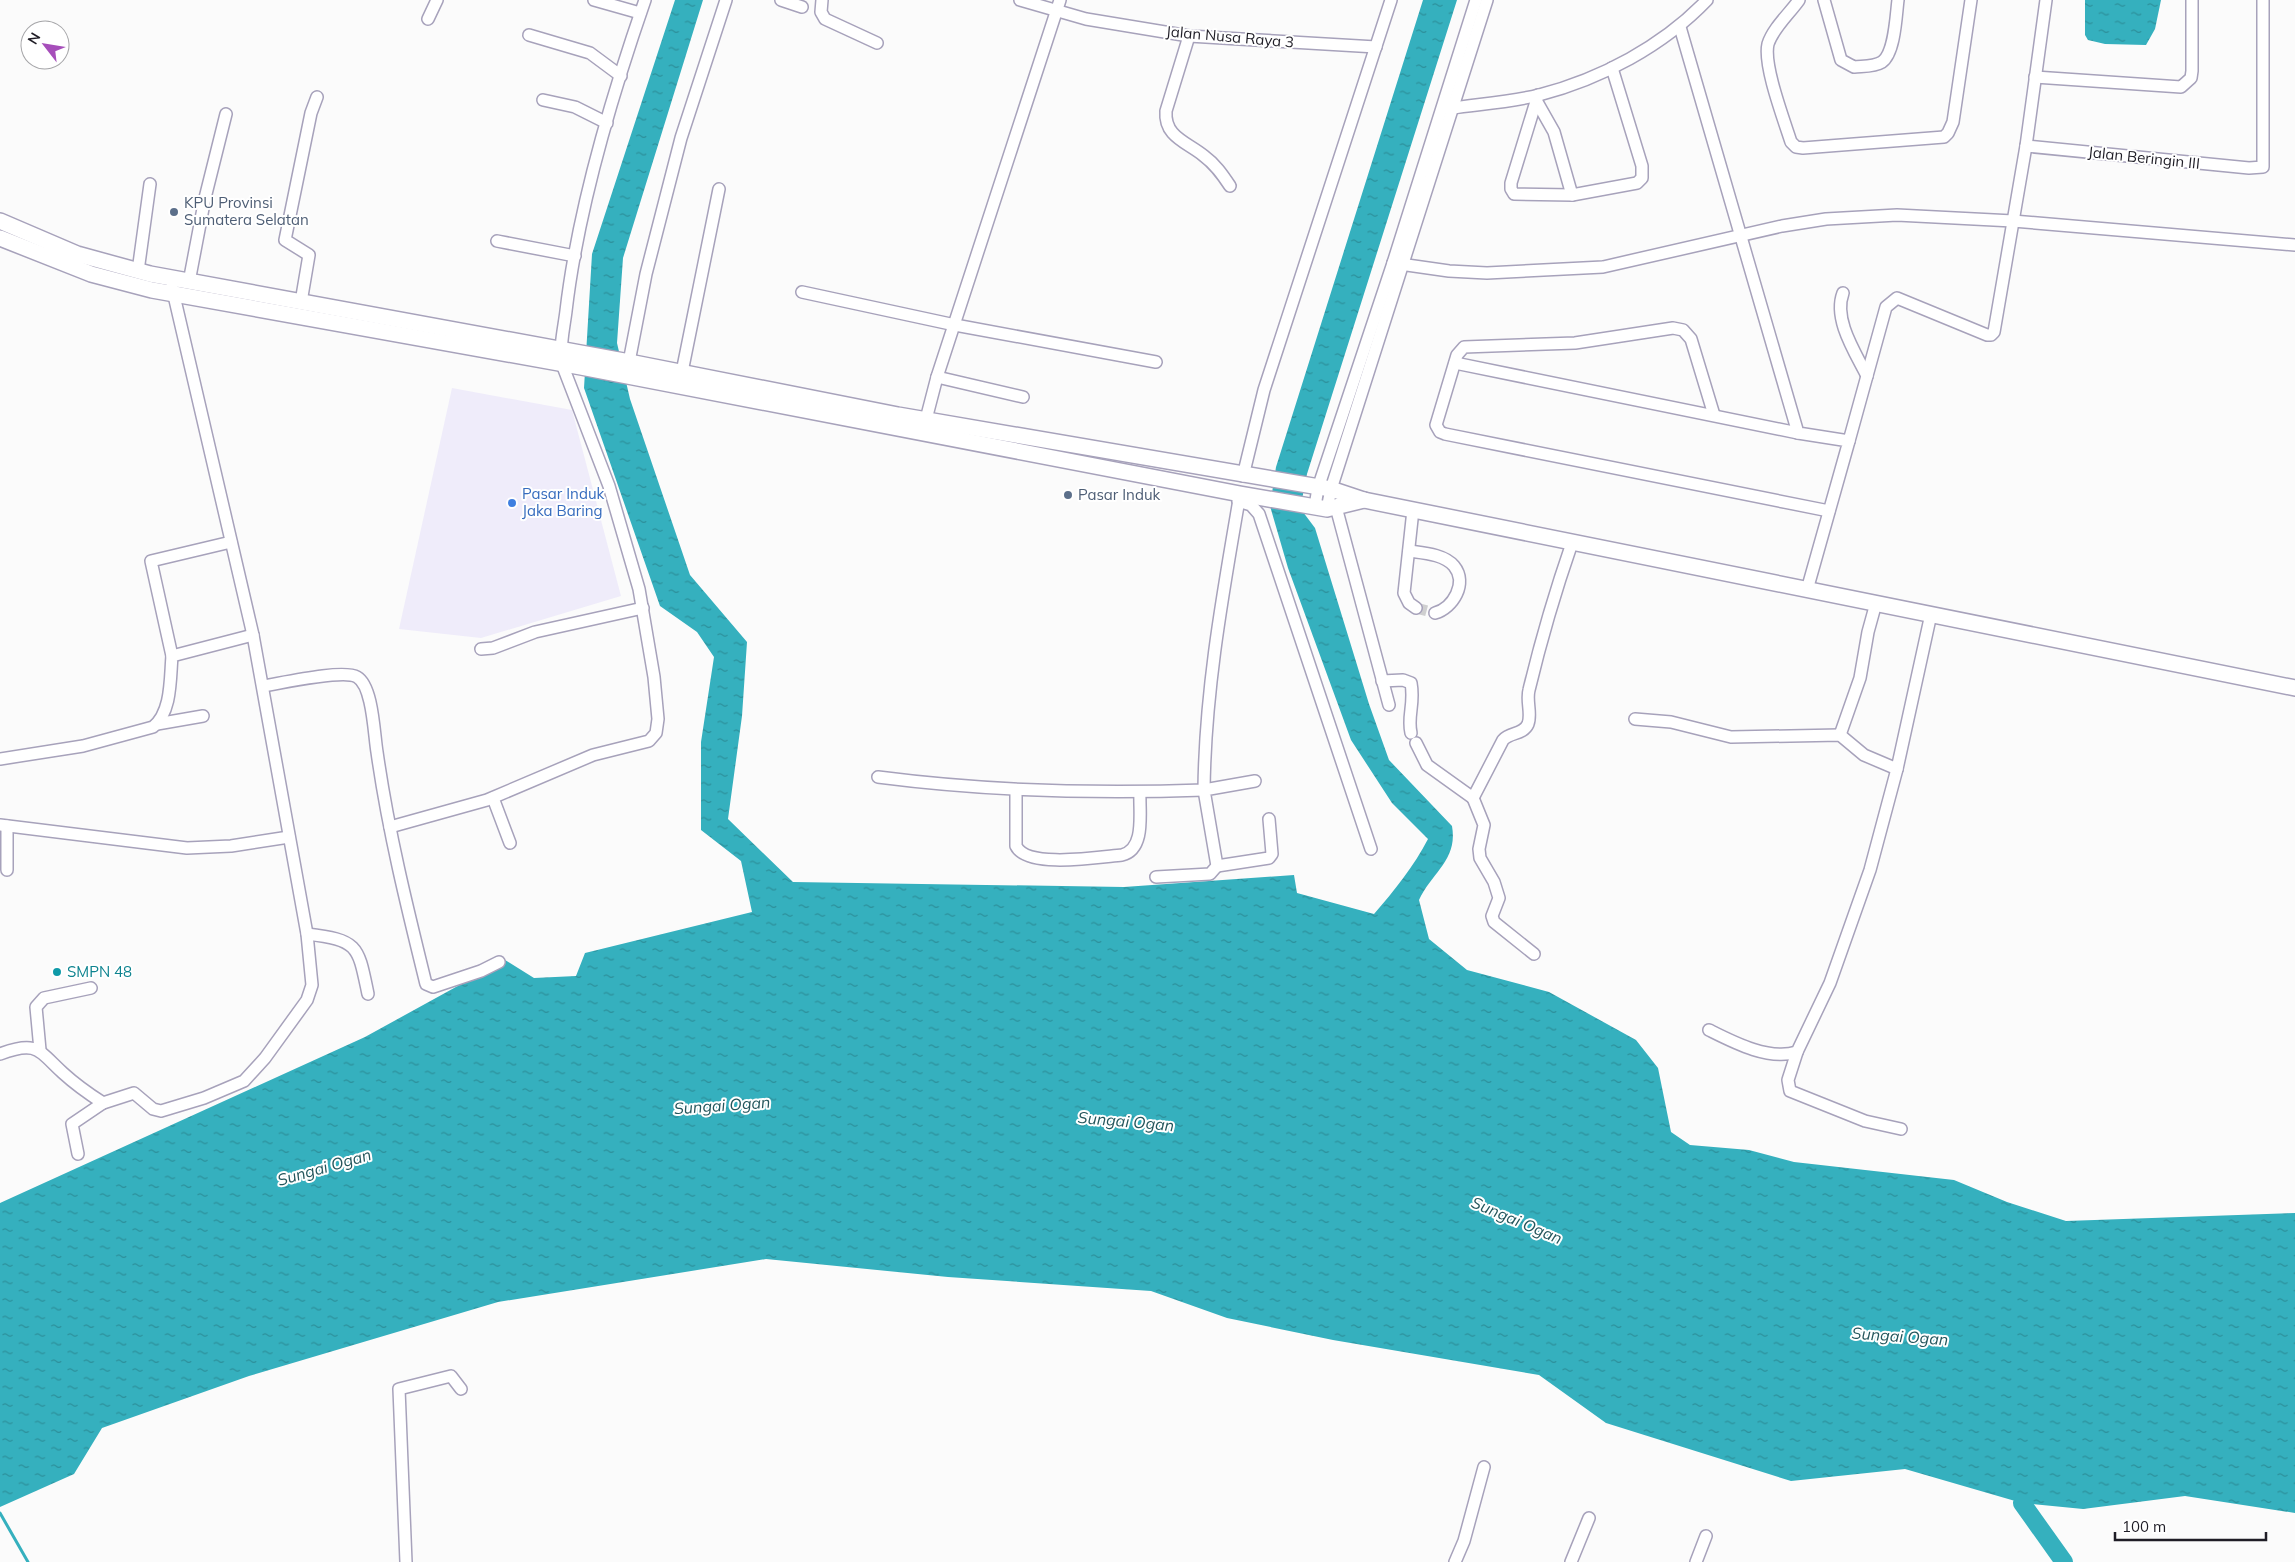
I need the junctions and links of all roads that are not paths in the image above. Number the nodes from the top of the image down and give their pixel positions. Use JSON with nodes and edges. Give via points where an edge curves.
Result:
{"nodes":[{"id":1,"x":437,"y":0,"type":"edge"},
{"id":2,"x":594,"y":0,"type":"edge"},
{"id":3,"x":645,"y":0,"type":"edge"},
{"id":4,"x":726,"y":0,"type":"edge"},
{"id":5,"x":781,"y":0,"type":"edge"},
{"id":6,"x":822,"y":0,"type":"edge"},
{"id":7,"x":1020,"y":0,"type":"edge"},
{"id":8,"x":1391,"y":0,"type":"edge"},
{"id":9,"x":1476,"y":0,"type":"edge"},
{"id":10,"x":1487,"y":0,"type":"edge"},
{"id":11,"x":1707,"y":0,"type":"edge"},
{"id":12,"x":1799,"y":0,"type":"edge"},
{"id":13,"x":1824,"y":0,"type":"edge"},
{"id":14,"x":1898,"y":0,"type":"edge"},
{"id":15,"x":1971,"y":0,"type":"edge"},
{"id":16,"x":2046,"y":0,"type":"edge"},
{"id":17,"x":2192,"y":0,"type":"edge"},
{"id":18,"x":2264,"y":0,"type":"edge"},
{"id":19,"x":1058,"y":5,"type":"edge"},
{"id":20,"x":802,"y":7,"type":"dead end"},
{"id":21,"x":640,"y":13,"type":"junction"},
{"id":22,"x":428,"y":19,"type":"dead end"},
{"id":23,"x":1680,"y":27,"type":"junction"},
{"id":24,"x":529,"y":36,"type":"dead end"},
{"id":25,"x":1189,"y":36,"type":"junction"},
{"id":26,"x":876,"y":43,"type":"dead end"},
{"id":27,"x":1376,"y":47,"type":"junction"},
{"id":28,"x":1612,"y":68,"type":"junction"},
{"id":29,"x":620,"y":76,"type":"junction"},
{"id":30,"x":2035,"y":77,"type":"junction"},
{"id":31,"x":317,"y":97,"type":"dead end"},
{"id":32,"x":1538,"y":99,"type":"junction"},
{"id":33,"x":543,"y":100,"type":"dead end"},
{"id":34,"x":1447,"y":107,"type":"junction"},
{"id":35,"x":226,"y":114,"type":"dead end"},
{"id":36,"x":608,"y":123,"type":"junction"},
{"id":37,"x":2026,"y":146,"type":"junction"},
{"id":38,"x":150,"y":184,"type":"dead end"},
{"id":39,"x":1230,"y":186,"type":"dead end"},
{"id":40,"x":719,"y":189,"type":"dead end"},
{"id":41,"x":1572,"y":194,"type":"junction"},
{"id":42,"x":0,"y":220,"type":"edge"},
{"id":43,"x":2013,"y":221,"type":"junction"},
{"id":44,"x":1740,"y":236,"type":"junction"},
{"id":45,"x":0,"y":238,"type":"edge"},
{"id":46,"x":498,"y":241,"type":"dead end"},
{"id":47,"x":2295,"y":245,"type":"edge"},
{"id":48,"x":575,"y":256,"type":"junction"},
{"id":49,"x":1398,"y":264,"type":"junction"},
{"id":50,"x":138,"y":271,"type":"junction"},
{"id":51,"x":189,"y":282,"type":"junction"},
{"id":52,"x":172,"y":286,"type":"junction"},
{"id":53,"x":802,"y":292,"type":"dead end"},
{"id":54,"x":1843,"y":292,"type":"dead end"},
{"id":55,"x":301,"y":302,"type":"junction"},
{"id":56,"x":955,"y":325,"type":"junction"},
{"id":57,"x":562,"y":357,"type":"junction"},
{"id":58,"x":1156,"y":362,"type":"dead end"},
{"id":59,"x":1455,"y":363,"type":"junction"},
{"id":60,"x":627,"y":366,"type":"junction"},
{"id":61,"x":682,"y":372,"type":"junction"},
{"id":62,"x":1867,"y":376,"type":"junction"},
{"id":63,"x":937,"y":377,"type":"junction"},
{"id":64,"x":1023,"y":397,"type":"dead end"},
{"id":65,"x":1714,"y":415,"type":"junction"},
{"id":66,"x":924,"y":427,"type":"junction"},
{"id":67,"x":1798,"y":433,"type":"junction"},
{"id":68,"x":1849,"y":441,"type":"junction"},
{"id":69,"x":1242,"y":476,"type":"junction"},
{"id":70,"x":1319,"y":488,"type":"junction"},
{"id":71,"x":1239,"y":498,"type":"junction"},
{"id":72,"x":1364,"y":500,"type":"junction"},
{"id":73,"x":1321,"y":507,"type":"junction"},
{"id":74,"x":1413,"y":510,"type":"junction"},
{"id":75,"x":1829,"y":511,"type":"junction"},
{"id":76,"x":231,"y":542,"type":"junction"},
{"id":77,"x":1572,"y":543,"type":"junction"},
{"id":78,"x":1409,"y":551,"type":"junction"},
{"id":79,"x":1807,"y":590,"type":"junction"},
{"id":80,"x":1876,"y":603,"type":"junction"},
{"id":81,"x":643,"y":608,"type":"junction"},
{"id":82,"x":1416,"y":608,"type":"dead end"},
{"id":83,"x":1435,"y":613,"type":"dead end"},
{"id":84,"x":1931,"y":614,"type":"junction"},
{"id":85,"x":253,"y":634,"type":"junction"},
{"id":86,"x":481,"y":649,"type":"dead end"},
{"id":87,"x":172,"y":656,"type":"junction"},
{"id":88,"x":1382,"y":681,"type":"junction"},
{"id":89,"x":263,"y":686,"type":"junction"},
{"id":90,"x":2295,"y":688,"type":"edge"},
{"id":91,"x":1388,"y":705,"type":"dead end"},
{"id":92,"x":203,"y":716,"type":"dead end"},
{"id":93,"x":1635,"y":719,"type":"dead end"},
{"id":94,"x":157,"y":724,"type":"junction"},
{"id":95,"x":1840,"y":735,"type":"junction"},
{"id":96,"x":0,"y":759,"type":"edge"},
{"id":97,"x":1897,"y":769,"type":"junction"},
{"id":98,"x":878,"y":777,"type":"dead end"},
{"id":99,"x":1256,"y":781,"type":"dead end"},
{"id":100,"x":1016,"y":790,"type":"junction"},
{"id":101,"x":1204,"y":790,"type":"junction"},
{"id":102,"x":1140,"y":793,"type":"junction"},
{"id":103,"x":493,"y":798,"type":"junction"},
{"id":104,"x":1473,"y":798,"type":"junction"},
{"id":105,"x":1269,"y":819,"type":"dead end"},
{"id":106,"x":4,"y":825,"type":"edge"},
{"id":107,"x":390,"y":827,"type":"junction"},
{"id":108,"x":289,"y":837,"type":"junction"},
{"id":109,"x":510,"y":843,"type":"dead end"},
{"id":110,"x":1371,"y":849,"type":"dead end"},
{"id":111,"x":1217,"y":866,"type":"junction"},
{"id":112,"x":7,"y":870,"type":"dead end"},
{"id":113,"x":1156,"y":877,"type":"dead end"},
{"id":114,"x":307,"y":934,"type":"junction"},
{"id":115,"x":1534,"y":954,"type":"dead end"},
{"id":116,"x":499,"y":962,"type":"dead end"},
{"id":117,"x":91,"y":988,"type":"dead end"},
{"id":118,"x":368,"y":994,"type":"dead end"},
{"id":119,"x":1708,"y":1030,"type":"dead end"},
{"id":120,"x":40,"y":1050,"type":"junction"},
{"id":121,"x":1797,"y":1052,"type":"junction"},
{"id":122,"x":0,"y":1054,"type":"edge"},
{"id":123,"x":103,"y":1103,"type":"junction"},
{"id":124,"x":1901,"y":1129,"type":"dead end"},
{"id":125,"x":78,"y":1154,"type":"dead end"},
{"id":126,"x":461,"y":1389,"type":"dead end"},
{"id":127,"x":1484,"y":1467,"type":"dead end"},
{"id":128,"x":1589,"y":1518,"type":"dead end"},
{"id":129,"x":1706,"y":1536,"type":"dead end"},
{"id":130,"x":406,"y":1562,"type":"edge"},
{"id":131,"x":1455,"y":1562,"type":"edge"},
{"id":132,"x":1571,"y":1562,"type":"edge"},
{"id":133,"x":1696,"y":1562,"type":"edge"}],
"edges":[{"from":1,"to":22,"type":"street"},
{"from":2,"to":21,"type":"street"},
{"from":3,"to":21,"type":"street"},
{"from":4,"to":60,"type":"street","via":[[681,138],[646,274]]},
{"from":5,"to":20,"type":"street"},
{"from":6,"to":26,"type":"street","via":[[821,12],[825,20]]},
{"from":7,"to":19,"type":"street","name":"Jalan Nusa Raya 3"},
{"from":8,"to":27,"type":"street"},
{"from":9,"to":34,"type":"street"},
{"from":10,"to":34,"type":"street"},
{"from":11,"to":23,"type":"street"},
{"from":12,"to":15,"type":"street","via":[[1773,35],[1768,53],[1771,76],[1790,142],[1804,148],[1944,138],[1952,122]]},
{"from":13,"to":14,"type":"street","via":[[1841,60],[1854,67],[1877,64],[1885,58],[1892,42]]},
{"from":16,"to":30,"type":"street"},
{"from":17,"to":30,"type":"street","via":[[2192,71],[2191,78],[2181,87]]},
{"from":18,"to":37,"type":"street","name":"Jalan Beringin III","via":[[2263,167]]},
{"from":19,"to":25,"type":"street","name":"Jalan Nusa Raya 3","via":[[1086,19]]},
{"from":19,"to":56,"type":"street"},
{"from":21,"to":29,"type":"street"},
{"from":23,"to":28,"type":"street"},
{"from":23,"to":44,"type":"street"},
{"from":24,"to":29,"type":"street","via":[[590,53]]},
{"from":25,"to":27,"type":"street","name":"Jalan Nusa Raya 3"},
{"from":25,"to":39,"type":"street","via":[[1166,120],[1172,134],[1213,163]]},
{"from":27,"to":69,"type":"street","via":[[1264,390]]},
{"from":28,"to":32,"type":"street"},
{"from":28,"to":41,"type":"street","via":[[1642,166],[1642,178],[1634,184]]},
{"from":29,"to":36,"type":"street"},
{"from":30,"to":37,"type":"street"},
{"from":31,"to":55,"type":"street","via":[[285,240],[309,255]]},
{"from":32,"to":34,"type":"street"},
{"from":32,"to":41,"type":"street","via":[[1554,132]]},
{"from":32,"to":41,"type":"street","via":[[1511,189],[1518,195]]},
{"from":33,"to":36,"type":"street","via":[[575,107]]},
{"from":34,"to":49,"type":"street"},
{"from":35,"to":51,"type":"street"},
{"from":36,"to":48,"type":"street","via":[[586,200]]},
{"from":37,"to":43,"type":"street"},
{"from":38,"to":50,"type":"street"},
{"from":40,"to":61,"type":"street"},
{"from":42,"to":50,"type":"street","via":[[77,254]]},
{"from":43,"to":44,"type":"street","via":[[1927,215],[1865,216],[1782,226]]},
{"from":43,"to":47,"type":"street"},
{"from":43,"to":62,"type":"street","via":[[2002,294],[1991,335],[1896,298],[1886,307]]},
{"from":44,"to":49,"type":"street","via":[[1603,267],[1487,273]]},
{"from":44,"to":67,"type":"street"},
{"from":45,"to":52,"type":"street","via":[[91,274],[152,290]]},
{"from":46,"to":48,"type":"street"},
{"from":48,"to":57,"type":"street"},
{"from":49,"to":70,"type":"street"},
{"from":50,"to":52,"type":"street"},
{"from":51,"to":52,"type":"street"},
{"from":51,"to":55,"type":"street"},
{"from":52,"to":57,"type":"street"},
{"from":52,"to":76,"type":"street"},
{"from":53,"to":56,"type":"street"},
{"from":54,"to":62,"type":"street","via":[[1840,307],[1843,322]]},
{"from":55,"to":57,"type":"street"},
{"from":56,"to":58,"type":"street"},
{"from":56,"to":63,"type":"street"},
{"from":57,"to":60,"type":"street"},
{"from":57,"to":81,"type":"street","via":[[608,486]]},
{"from":59,"to":65,"type":"street"},
{"from":59,"to":65,"type":"street","via":[[1461,349],[1468,346],[1575,343],[1678,328],[1691,339]]},
{"from":59,"to":75,"type":"street","via":[[1436,422],[1438,429],[1445,434]]},
{"from":60,"to":61,"type":"street"},
{"from":60,"to":66,"type":"street"},
{"from":61,"to":66,"type":"street"},
{"from":62,"to":68,"type":"street"},
{"from":63,"to":64,"type":"street"},
{"from":63,"to":66,"type":"street"},
{"from":65,"to":67,"type":"street"},
{"from":66,"to":69,"type":"street"},
{"from":66,"to":71,"type":"street"},
{"from":67,"to":68,"type":"street"},
{"from":68,"to":75,"type":"street"},
{"from":69,"to":70,"type":"street"},
{"from":70,"to":72,"type":"street"},
{"from":70,"to":73,"type":"street"},
{"from":71,"to":73,"type":"street","via":[[1269,498]]},
{"from":71,"to":101,"type":"street","via":[[1210,680],[1204,740]]},
{"from":71,"to":110,"type":"street","via":[[1259,514]]},
{"from":72,"to":73,"type":"street"},
{"from":72,"to":74,"type":"street"},
{"from":73,"to":88,"type":"street"},
{"from":74,"to":77,"type":"street"},
{"from":74,"to":78,"type":"street"},
{"from":75,"to":79,"type":"street"},
{"from":76,"to":85,"type":"street"},
{"from":76,"to":87,"type":"street","via":[[151,561]]},
{"from":77,"to":79,"type":"street"},
{"from":77,"to":104,"type":"street","via":[[1547,619],[1529,691],[1528,723],[1523,730],[1503,740]]},
{"from":78,"to":82,"type":"street","via":[[1404,594]]},
{"from":78,"to":83,"type":"street","via":[[1441,558],[1456,571],[1458,590],[1446,608]]},
{"from":79,"to":80,"type":"street"},
{"from":80,"to":84,"type":"street"},
{"from":80,"to":95,"type":"street","via":[[1860,678]]},
{"from":81,"to":86,"type":"street","via":[[535,632],[493,648]]},
{"from":81,"to":103,"type":"street","via":[[658,719],[654,738],[566,765]]},
{"from":84,"to":90,"type":"street"},
{"from":84,"to":97,"type":"street"},
{"from":85,"to":87,"type":"street"},
{"from":85,"to":89,"type":"street"},
{"from":87,"to":94,"type":"street","via":[[168,695]]},
{"from":88,"to":91,"type":"street"},
{"from":88,"to":104,"type":"street","via":[[1410,683],[1413,709],[1409,720],[1427,765]]},
{"from":89,"to":107,"type":"street","via":[[341,674],[355,676],[364,683]]},
{"from":89,"to":108,"type":"street"},
{"from":92,"to":94,"type":"street"},
{"from":93,"to":95,"type":"street","via":[[1671,722],[1731,737]]},
{"from":94,"to":96,"type":"street","via":[[83,746]]},
{"from":95,"to":97,"type":"street","via":[[1857,751]]},
{"from":97,"to":121,"type":"street","via":[[1870,870],[1834,974]]},
{"from":98,"to":100,"type":"street"},
{"from":99,"to":101,"type":"street"},
{"from":100,"to":102,"type":"street"},
{"from":100,"to":102,"type":"street","via":[[1016,846],[1024,855],[1039,859],[1114,856],[1131,851],[1139,834]]},
{"from":101,"to":102,"type":"street"},
{"from":101,"to":111,"type":"street"},
{"from":103,"to":107,"type":"street"},
{"from":103,"to":109,"type":"street"},
{"from":104,"to":115,"type":"street","via":[[1484,825],[1480,858],[1499,898],[1492,916],[1494,922]]},
{"from":105,"to":111,"type":"street","via":[[1272,854],[1269,858]]},
{"from":106,"to":108,"type":"street","via":[[187,848],[231,846]]},
{"from":106,"to":112,"type":"street"},
{"from":107,"to":116,"type":"street","via":[[426,984],[433,987]]},
{"from":108,"to":114,"type":"street"},
{"from":111,"to":113,"type":"street","via":[[1210,874]]},
{"from":114,"to":118,"type":"street","via":[[339,939],[356,950]]},
{"from":114,"to":123,"type":"street","via":[[312,985],[307,1000],[244,1081],[204,1098],[160,1111],[153,1110],[134,1093]]},
{"from":117,"to":120,"type":"street","via":[[44,998],[40,1002],[36,1007]]},
{"from":119,"to":121,"type":"street","via":[[1764,1052],[1782,1055]]},
{"from":120,"to":122,"type":"street","via":[[26,1047]]},
{"from":120,"to":123,"type":"street","via":[[68,1077]]},
{"from":121,"to":124,"type":"street","via":[[1788,1080],[1790,1091],[1865,1121]]},
{"from":123,"to":125,"type":"street","via":[[72,1124]]},
{"from":126,"to":130,"type":"street","via":[[451,1376],[399,1389]]},
{"from":127,"to":131,"type":"street"},
{"from":128,"to":132,"type":"street"},
{"from":129,"to":133,"type":"street"}]}
